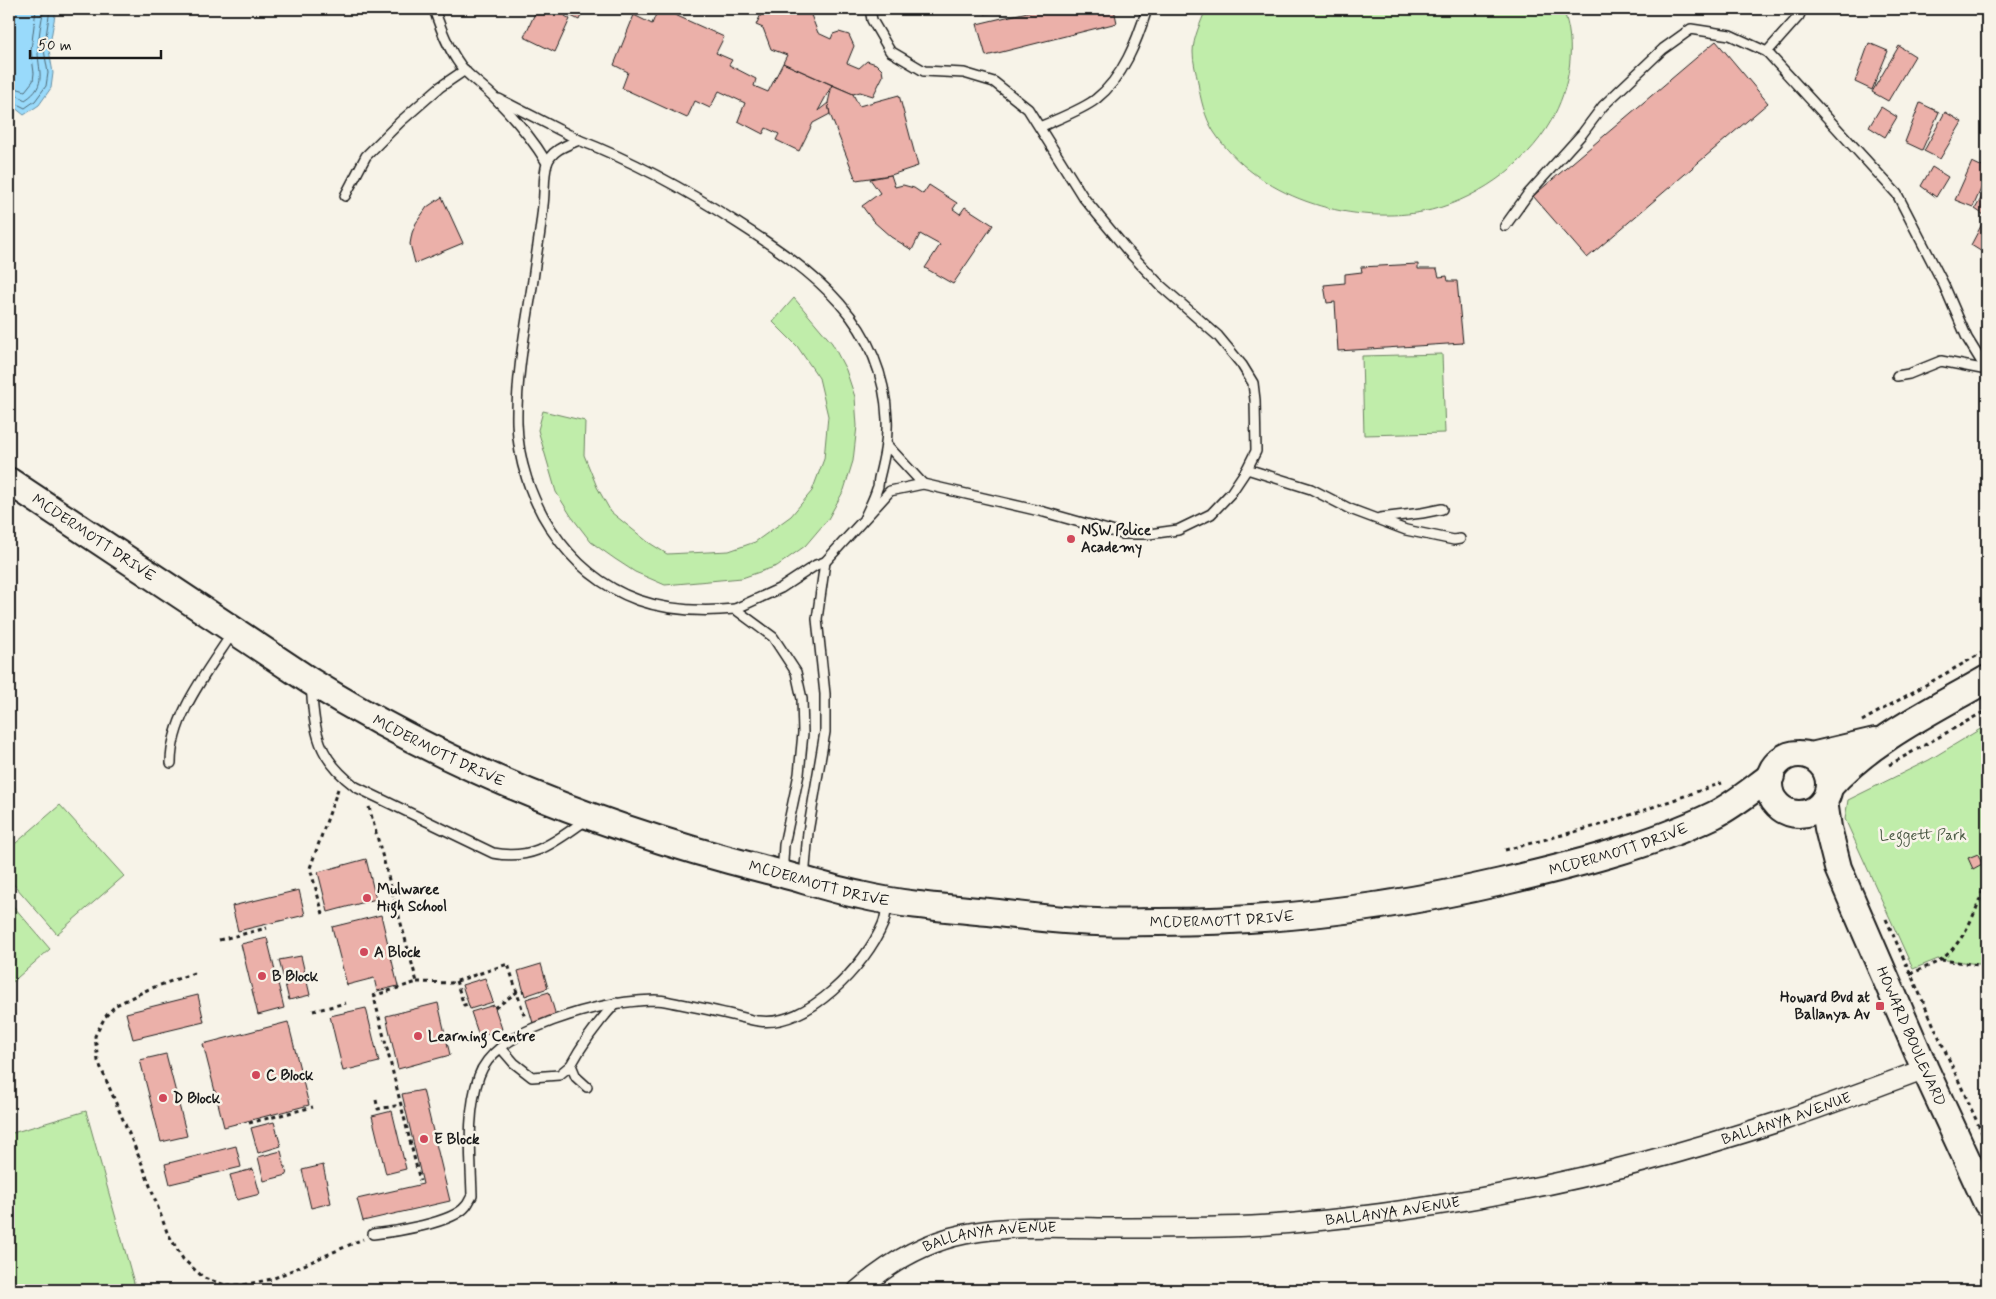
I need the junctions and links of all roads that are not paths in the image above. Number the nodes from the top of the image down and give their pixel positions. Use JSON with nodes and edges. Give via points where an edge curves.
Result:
{"nodes":[{"id":1,"x":434,"y":9,"type":"edge"},
{"id":2,"x":870,"y":9,"type":"edge"},
{"id":3,"x":1147,"y":9,"type":"edge"},
{"id":4,"x":1802,"y":9,"type":"edge"},
{"id":5,"x":1767,"y":52,"type":"junction"},
{"id":6,"x":465,"y":70,"type":"junction"},
{"id":7,"x":492,"y":95,"type":"junction"},
{"id":8,"x":1040,"y":127,"type":"junction"},
{"id":9,"x":579,"y":140,"type":"junction"},
{"id":10,"x":547,"y":163,"type":"junction"},
{"id":11,"x":345,"y":196,"type":"dead end"},
{"id":12,"x":1505,"y":226,"type":"dead end"},
{"id":13,"x":1987,"y":370,"type":"edge"},
{"id":14,"x":1898,"y":376,"type":"dead end"},
{"id":15,"x":887,"y":445,"type":"junction"},
{"id":16,"x":1247,"y":469,"type":"junction"},
{"id":17,"x":9,"y":481,"type":"edge"},
{"id":18,"x":923,"y":484,"type":"junction"},
{"id":19,"x":1442,"y":509,"type":"dead end"},
{"id":20,"x":865,"y":517,"type":"junction"},
{"id":21,"x":1377,"y":518,"type":"junction"},
{"id":22,"x":1460,"y":539,"type":"dead end"},
{"id":23,"x":824,"y":562,"type":"junction"},
{"id":24,"x":735,"y":609,"type":"junction"},
{"id":25,"x":233,"y":630,"type":"junction"},
{"id":26,"x":1987,"y":679,"type":"edge"},
{"id":27,"x":310,"y":681,"type":"junction"},
{"id":28,"x":1883,"y":739,"type":"junction"},
{"id":29,"x":1811,"y":756,"type":"junction"},
{"id":30,"x":171,"y":763,"type":"dead end"},
{"id":31,"x":1771,"y":776,"type":"junction"},
{"id":32,"x":1826,"y":794,"type":"junction"},
{"id":33,"x":1785,"y":810,"type":"junction"},
{"id":34,"x":1716,"y":814,"type":"junction"},
{"id":35,"x":590,"y":817,"type":"junction"},
{"id":36,"x":1838,"y":868,"type":"junction"},
{"id":37,"x":794,"y":877,"type":"junction"},
{"id":38,"x":887,"y":899,"type":"junction"},
{"id":39,"x":616,"y":1002,"type":"junction"},
{"id":40,"x":501,"y":1048,"type":"junction"},
{"id":41,"x":572,"y":1065,"type":"junction"},
{"id":42,"x":1924,"y":1069,"type":"junction"},
{"id":43,"x":587,"y":1087,"type":"dead end"},
{"id":44,"x":1987,"y":1202,"type":"edge"},
{"id":45,"x":373,"y":1234,"type":"road end"},
{"id":46,"x":858,"y":1290,"type":"edge"}],
"edges":[{"from":1,"to":6,"type":"lane","via":[[453,54]]},
{"from":2,"to":8,"type":"lane","via":[[872,20],[890,51],[924,70],[964,73],[994,82],[1028,109]]},
{"from":3,"to":8,"type":"lane","via":[[1139,35],[1117,78],[1095,100]]},
{"from":4,"to":5,"type":"lane"},
{"from":5,"to":12,"type":"lane","via":[[1730,35],[1692,29],[1663,48],[1603,106]]},
{"from":5,"to":13,"type":"lane","via":[[1897,194],[1967,338]]},
{"from":6,"to":7,"type":"lane"},
{"from":6,"to":11,"type":"lane","via":[[440,87],[366,156]]},
{"from":7,"to":9,"type":"lane"},
{"from":7,"to":10,"type":"lane","via":[[532,138]]},
{"from":8,"to":16,"type":"lane","via":[[1083,197],[1162,286],[1218,336],[1253,383],[1257,412],[1256,451]]},
{"from":9,"to":10,"type":"lane","via":[[560,148]]},
{"from":9,"to":15,"type":"lane","via":[[675,184],[781,251],[824,285],[858,326],[877,361],[886,397]]},
{"from":10,"to":24,"type":"lane","via":[[519,373],[517,423],[520,459],[532,496],[546,523],[578,561],[616,589],[637,600],[663,607],[708,611]]},
{"from":13,"to":14,"type":"lane","via":[[1941,361]]},
{"from":15,"to":18,"type":"lane"},
{"from":15,"to":20,"type":"lane","via":[[877,491]]},
{"from":16,"to":18,"type":"lane","via":[[1211,514],[1178,530],[1149,534],[1122,534]]},
{"from":16,"to":21,"type":"lane","via":[[1311,490]]},
{"from":17,"to":25,"type":"main road","name":"MCDERMOTT DRIVE"},
{"from":18,"to":20,"type":"lane","via":[[890,491]]},
{"from":19,"to":21,"type":"lane"},
{"from":20,"to":23,"type":"lane"},
{"from":21,"to":22,"type":"lane","via":[[1406,530]]},
{"from":23,"to":24,"type":"lane","via":[[781,588]]},
{"from":23,"to":37,"type":"lane","via":[[817,619],[825,694],[825,732],[808,832]]},
{"from":24,"to":37,"type":"lane","via":[[773,637],[796,672],[802,699],[799,774],[783,861]]},
{"from":25,"to":27,"type":"main road","name":"MCDERMOTT DRIVE"},
{"from":25,"to":30,"type":"lane","via":[[181,715],[174,733]]},
{"from":26,"to":28,"type":"main road"},
{"from":27,"to":35,"type":"main road","name":"MCDERMOTT DRIVE","via":[[416,741]]},
{"from":27,"to":35,"type":"lane","via":[[315,730],[328,762],[356,787],[493,853],[509,856],[529,854],[548,846]]},
{"from":28,"to":29,"type":"main road"},
{"from":28,"to":32,"type":"main road","via":[[1844,770]]},
{"from":29,"to":31,"type":"main road","via":[[1791,755],[1775,767]]},
{"from":29,"to":32,"type":"main road","via":[[1823,766],[1829,780]]},
{"from":31,"to":33,"type":"main road","via":[[1771,793]]},
{"from":31,"to":34,"type":"main road","name":"MCDERMOTT DRIVE"},
{"from":32,"to":33,"type":"main road","via":[[1817,808],[1808,812],[1799,814]]},
{"from":32,"to":36,"type":"main road","name":"HOWARD BOULEVARD","via":[[1828,828]]},
{"from":33,"to":34,"type":"main road","name":"MCDERMOTT DRIVE"},
{"from":33,"to":36,"type":"main road","name":"HOWARD BOULEVARD","via":[[1814,834]]},
{"from":34,"to":38,"type":"main road","name":"MCDERMOTT DRIVE","via":[[1626,849],[1534,874],[1452,893],[1285,917],[1192,922],[1098,922]]},
{"from":35,"to":37,"type":"main road","name":"MCDERMOTT DRIVE","via":[[710,855]]},
{"from":36,"to":42,"type":"main road","name":"HOWARD BOULEVARD"},
{"from":37,"to":38,"type":"main road","name":"MCDERMOTT DRIVE","via":[[861,896]]},
{"from":38,"to":39,"type":"lane","via":[[883,924],[858,965],[840,985],[793,1017],[776,1022],[758,1021],[658,1000]]},
{"from":39,"to":40,"type":"lane","via":[[555,1019],[515,1036]]},
{"from":39,"to":41,"type":"lane","via":[[582,1044]]},
{"from":40,"to":41,"type":"lane","via":[[532,1076],[559,1075]]},
{"from":40,"to":45,"type":"lane","via":[[490,1057],[479,1074],[471,1108],[472,1196],[465,1208],[419,1227]]},
{"from":41,"to":43,"type":"lane","via":[[576,1078]]},
{"from":42,"to":44,"type":"main road","name":"HOWARD BOULEVARD"},
{"from":42,"to":46,"type":"street","name":"BALLANYA AVENUE","via":[[1774,1123],[1656,1159],[1561,1182],[1440,1204],[1254,1226],[1011,1228],[962,1234],[915,1251],[878,1273]]}]}
